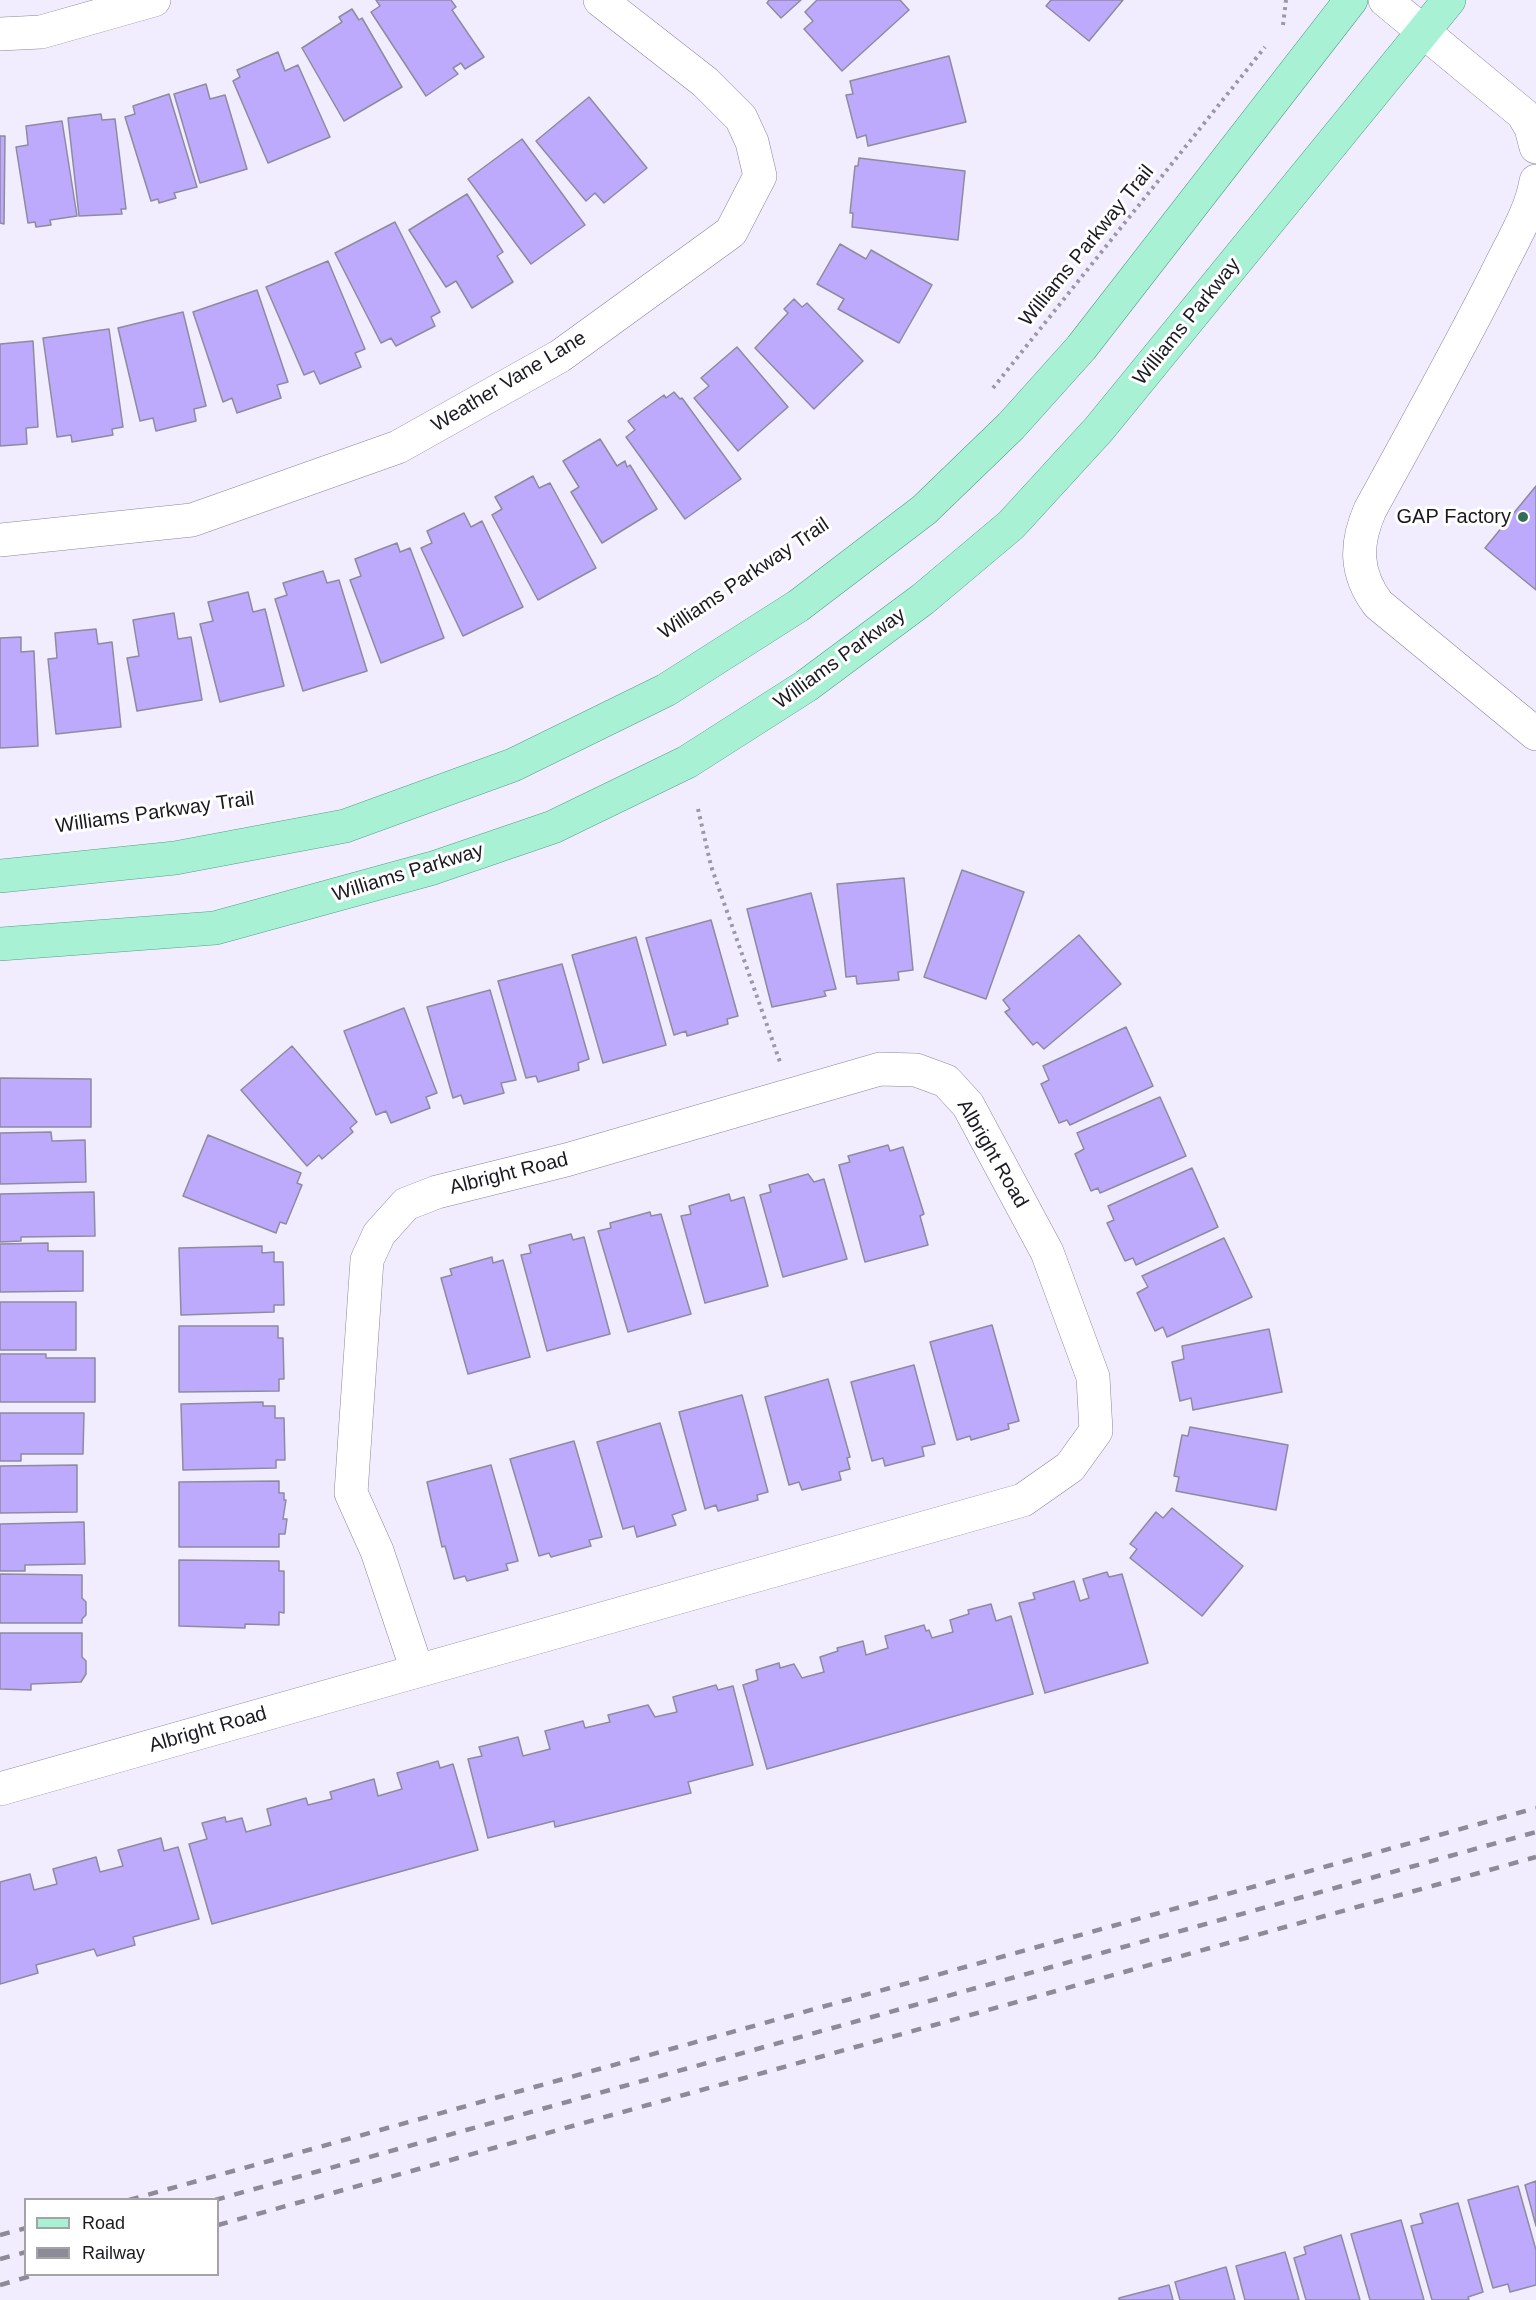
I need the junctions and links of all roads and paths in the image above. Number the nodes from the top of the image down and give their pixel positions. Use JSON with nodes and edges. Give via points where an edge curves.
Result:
{"nodes":[{"id":1,"x":154,"y":0,"type":"edge"},
{"id":2,"x":600,"y":0,"type":"edge"},
{"id":3,"x":1286,"y":0,"type":"edge"},
{"id":4,"x":1351,"y":0,"type":"edge"},
{"id":5,"x":1385,"y":0,"type":"edge"},
{"id":6,"x":1449,"y":0,"type":"edge"},
{"id":7,"x":1425,"y":30,"type":"junction"},
{"id":8,"x":1278,"y":31,"type":"dead end"},
{"id":9,"x":0,"y":34,"type":"edge"},
{"id":10,"x":1270,"y":40,"type":"dead end"},
{"id":11,"x":1529,"y":114,"type":"edge"},
{"id":12,"x":1536,"y":147,"type":"edge"},
{"id":13,"x":1536,"y":181,"type":"edge"},
{"id":14,"x":992,"y":389,"type":"dead end"},
{"id":15,"x":0,"y":540,"type":"edge"},
{"id":16,"x":1536,"y":734,"type":"edge"},
{"id":17,"x":698,"y":809,"type":"dead end"},
{"id":18,"x":0,"y":876,"type":"edge"},
{"id":19,"x":0,"y":944,"type":"edge"},
{"id":20,"x":792,"y":1095,"type":"junction"},
{"id":21,"x":417,"y":1670,"type":"junction"},
{"id":22,"x":0,"y":1789,"type":"edge"}],
"edges":[{"from":1,"to":9,"type":"street","via":[[41,32]]},
{"from":2,"to":15,"type":"street","name":"Weather Vane Lane","via":[[705,82],[741,118],[752,142],[760,177],[731,232],[560,357],[398,447],[192,520]]},
{"from":3,"to":8,"type":"path","via":[[1285,22]]},
{"from":4,"to":18,"type":"main road","via":[[1081,348],[1011,426],[924,510],[789,612],[666,690],[513,765],[345,826],[175,858]]},
{"from":5,"to":7,"type":"street"},
{"from":6,"to":7,"type":"main road","name":"Williams Parkway"},
{"from":7,"to":11,"type":"street"},
{"from":7,"to":19,"type":"main road","name":"Williams Parkway","via":[[1099,429],[1011,525],[923,598],[796,692],[687,762],[563,822],[433,868],[215,928]]},
{"from":10,"to":14,"type":"path","name":"Williams Parkway Trail"},
{"from":11,"to":12,"type":"street"},
{"from":13,"to":16,"type":"street","via":[[1471,325],[1370,510],[1358,553],[1363,579],[1378,604]]},
{"from":17,"to":20,"type":"path","via":[[711,866]]},
{"from":20,"to":21,"type":"street","name":"Albright Road","via":[[566,1160],[436,1192],[406,1204],[379,1234],[367,1260],[351,1493],[377,1551]]},
{"from":20,"to":21,"type":"street","name":"Albright Road","via":[[880,1069],[916,1070],[946,1082],[968,1105],[1047,1252],[1093,1377],[1096,1431],[1070,1467],[1023,1500]]},
{"from":21,"to":22,"type":"street","name":"Albright Road"}]}
